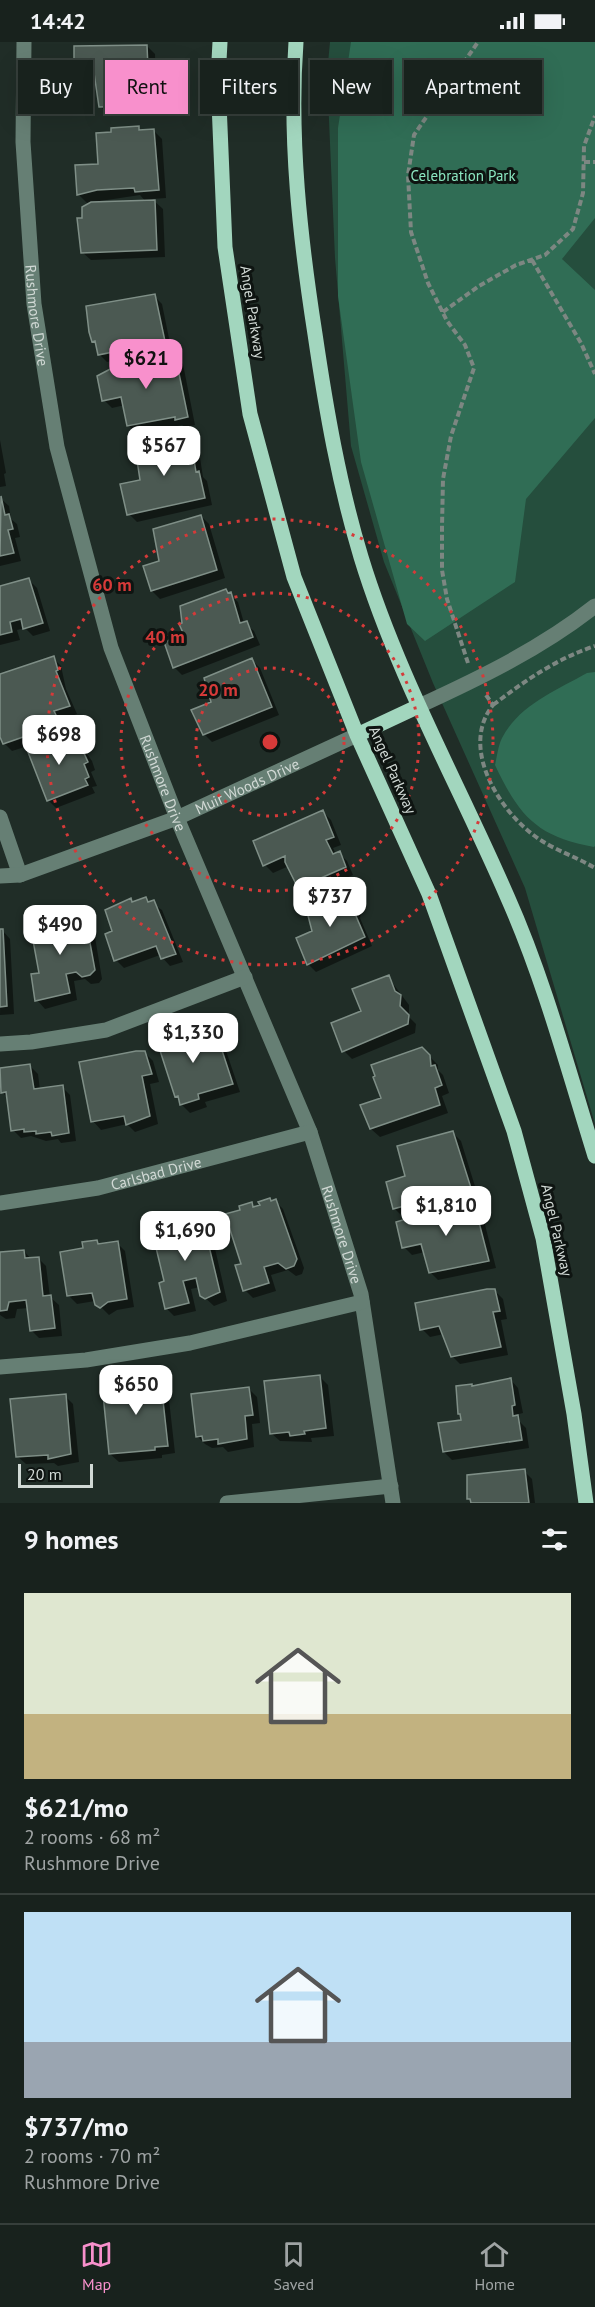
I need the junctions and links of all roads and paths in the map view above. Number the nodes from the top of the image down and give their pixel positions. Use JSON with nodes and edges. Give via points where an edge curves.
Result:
{"nodes":[{"id":1,"x":24,"y":42,"type":"edge"},
{"id":2,"x":220,"y":42,"type":"edge"},
{"id":3,"x":296,"y":42,"type":"edge"},
{"id":4,"x":478,"y":42,"type":"edge"},
{"id":5,"x":595,"y":116,"type":"edge"},
{"id":6,"x":584,"y":162,"type":"junction"},
{"id":7,"x":595,"y":162,"type":"edge"},
{"id":8,"x":532,"y":260,"type":"junction"},
{"id":9,"x":443,"y":312,"type":"junction"},
{"id":10,"x":595,"y":374,"type":"edge"},
{"id":11,"x":595,"y":606,"type":"edge"},
{"id":12,"x":595,"y":646,"type":"edge"},
{"id":13,"x":476,"y":680,"type":"junction"},
{"id":14,"x":494,"y":705,"type":"junction"},
{"id":15,"x":419,"y":706,"type":"junction"},
{"id":16,"x":357,"y":735,"type":"junction"},
{"id":17,"x":0,"y":817,"type":"edge"},
{"id":18,"x":177,"y":818,"type":"junction"},
{"id":19,"x":595,"y":868,"type":"edge"},
{"id":20,"x":20,"y":875,"type":"junction"},
{"id":21,"x":0,"y":876,"type":"edge"},
{"id":22,"x":245,"y":977,"type":"junction"},
{"id":23,"x":0,"y":1044,"type":"edge"},
{"id":24,"x":310,"y":1132,"type":"junction"},
{"id":25,"x":595,"y":1156,"type":"edge"},
{"id":26,"x":0,"y":1203,"type":"edge"},
{"id":27,"x":362,"y":1302,"type":"junction"},
{"id":28,"x":0,"y":1367,"type":"edge"},
{"id":29,"x":392,"y":1486,"type":"junction"},
{"id":30,"x":227,"y":1503,"type":"edge"},
{"id":31,"x":393,"y":1503,"type":"edge"},
{"id":32,"x":586,"y":1503,"type":"edge"}],
"edges":[{"from":1,"to":18,"type":"street","name":"Rushmore Drive","via":[[23,142],[34,304],[57,447],[111,648]]},
{"from":2,"to":16,"type":"main road","name":"Angel Parkway","via":[[225,247],[250,414],[294,577]]},
{"from":3,"to":15,"type":"main road","via":[[300,237],[324,399],[362,558]]},
{"from":4,"to":9,"type":"path","via":[[414,135],[408,175],[411,232],[428,283]]},
{"from":5,"to":6,"type":"path","via":[[584,146]]},
{"from":6,"to":7,"type":"path"},
{"from":6,"to":8,"type":"path","via":[[583,193],[573,229],[545,255]]},
{"from":8,"to":9,"type":"path","via":[[479,286]]},
{"from":8,"to":10,"type":"path"},
{"from":9,"to":13,"type":"path","via":[[465,345],[474,369],[451,436],[443,479],[442,570],[456,628]]},
{"from":11,"to":13,"type":"street"},
{"from":12,"to":14,"type":"path","via":[[565,656]]},
{"from":13,"to":14,"type":"path"},
{"from":13,"to":15,"type":"street"},
{"from":14,"to":19,"type":"path","via":[[481,726],[480,744],[483,763],[496,792],[517,821],[533,834]]},
{"from":15,"to":16,"type":"main road"},
{"from":15,"to":25,"type":"main road","via":[[509,898]]},
{"from":16,"to":18,"type":"street","name":"Muir Woods Drive"},
{"from":16,"to":32,"type":"main road","name":"Angel Parkway","via":[[429,894],[514,1131],[543,1238]]},
{"from":17,"to":20,"type":"street"},
{"from":18,"to":20,"type":"street","name":"Muir Woods Drive"},
{"from":18,"to":22,"type":"street","name":"Rushmore Drive"},
{"from":20,"to":21,"type":"street","name":"Muir Woods Drive"},
{"from":22,"to":23,"type":"street","via":[[105,1030]]},
{"from":22,"to":24,"type":"street","name":"Rushmore Drive"},
{"from":24,"to":26,"type":"street","name":"Carlsbad Drive","via":[[99,1188]]},
{"from":24,"to":27,"type":"street","name":"Rushmore Drive"},
{"from":27,"to":28,"type":"street","via":[[190,1343],[86,1360]]},
{"from":27,"to":29,"type":"street","name":"Rushmore Drive"},
{"from":29,"to":30,"type":"street"},
{"from":29,"to":31,"type":"street","name":"Rushmore Drive"}]}
